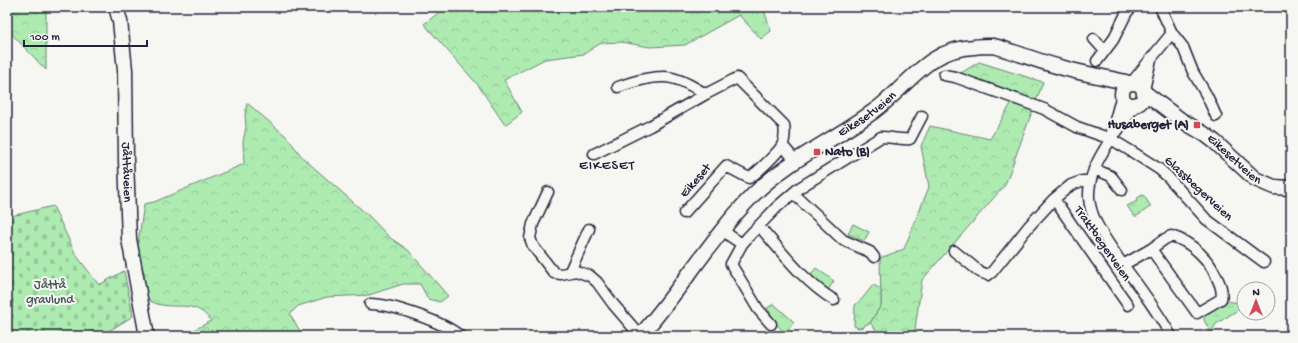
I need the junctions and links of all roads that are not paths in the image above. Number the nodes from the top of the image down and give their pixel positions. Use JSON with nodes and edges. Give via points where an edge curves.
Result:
{"nodes":[{"id":1,"x":116,"y":7,"type":"edge"},
{"id":2,"x":1132,"y":7,"type":"edge"},
{"id":3,"x":1160,"y":7,"type":"edge"},
{"id":4,"x":1172,"y":33,"type":"junction"},
{"id":5,"x":1094,"y":40,"type":"dead end"},
{"id":6,"x":1104,"y":50,"type":"junction"},
{"id":7,"x":1151,"y":57,"type":"junction"},
{"id":8,"x":1097,"y":61,"type":"dead end"},
{"id":9,"x":944,"y":75,"type":"dead end"},
{"id":10,"x":1089,"y":75,"type":"junction"},
{"id":11,"x":618,"y":86,"type":"dead end"},
{"id":12,"x":1137,"y":87,"type":"junction"},
{"id":13,"x":706,"y":94,"type":"junction"},
{"id":14,"x":1122,"y":97,"type":"junction"},
{"id":15,"x":1136,"y":105,"type":"junction"},
{"id":16,"x":922,"y":116,"type":"dead end"},
{"id":17,"x":1216,"y":116,"type":"dead end"},
{"id":18,"x":1181,"y":120,"type":"junction"},
{"id":19,"x":1111,"y":139,"type":"junction"},
{"id":20,"x":782,"y":145,"type":"junction"},
{"id":21,"x":594,"y":154,"type":"dead end"},
{"id":22,"x":796,"y":160,"type":"junction"},
{"id":23,"x":1094,"y":169,"type":"junction"},
{"id":24,"x":1090,"y":181,"type":"junction"},
{"id":25,"x":1291,"y":188,"type":"edge"},
{"id":26,"x":1122,"y":190,"type":"dead end"},
{"id":27,"x":548,"y":192,"type":"dead end"},
{"id":28,"x":793,"y":194,"type":"junction"},
{"id":29,"x":1054,"y":198,"type":"junction"},
{"id":30,"x":684,"y":213,"type":"dead end"},
{"id":31,"x":759,"y":226,"type":"junction"},
{"id":32,"x":589,"y":229,"type":"dead end"},
{"id":33,"x":723,"y":229,"type":"junction"},
{"id":34,"x":742,"y":244,"type":"junction"},
{"id":35,"x":1151,"y":249,"type":"junction"},
{"id":36,"x":954,"y":251,"type":"dead end"},
{"id":37,"x":874,"y":257,"type":"dead end"},
{"id":38,"x":1264,"y":262,"type":"dead end"},
{"id":39,"x":1123,"y":265,"type":"junction"},
{"id":40,"x":570,"y":271,"type":"junction"},
{"id":41,"x":834,"y":300,"type":"dead end"},
{"id":42,"x":370,"y":304,"type":"dead end"},
{"id":43,"x":1128,"y":305,"type":"dead end"},
{"id":44,"x":770,"y":324,"type":"dead end"},
{"id":45,"x":641,"y":335,"type":"edge"},
{"id":46,"x":147,"y":336,"type":"edge"},
{"id":47,"x":460,"y":336,"type":"edge"},
{"id":48,"x":1171,"y":336,"type":"edge"}],
"edges":[{"from":1,"to":46,"type":"main road","name":"Jåttåveien","via":[[125,70],[129,239]]},
{"from":2,"to":6,"type":"street","via":[[1113,40]]},
{"from":3,"to":4,"type":"street"},
{"from":4,"to":7,"type":"street"},
{"from":4,"to":17,"type":"street","via":[[1183,47]]},
{"from":5,"to":6,"type":"street"},
{"from":6,"to":8,"type":"street"},
{"from":7,"to":12,"type":"street"},
{"from":7,"to":12,"type":"street","via":[[1148,76]]},
{"from":9,"to":19,"type":"street","name":"Glassbegerveien","via":[[1044,109],[1077,127]]},
{"from":10,"to":12,"type":"main road","name":"Eikesetveien"},
{"from":10,"to":14,"type":"main road","name":"Eikesetveien"},
{"from":10,"to":22,"type":"main road","name":"Eikesetveien","via":[[994,46],[954,50],[923,66],[874,111]]},
{"from":11,"to":13,"type":"street","via":[[662,76]]},
{"from":12,"to":14,"type":"main road","via":[[1124,86]]},
{"from":12,"to":15,"type":"main road","via":[[1141,101]]},
{"from":12,"to":18,"type":"main road","name":"Eikesetveien"},
{"from":13,"to":20,"type":"street","via":[[737,78],[784,125],[785,136]]},
{"from":13,"to":21,"type":"street"},
{"from":14,"to":15,"type":"main road","via":[[1125,102]]},
{"from":14,"to":19,"type":"street"},
{"from":15,"to":18,"type":"main road","name":"Eikesetveien"},
{"from":15,"to":19,"type":"street"},
{"from":16,"to":28,"type":"street","via":[[910,139],[881,137],[806,183]]},
{"from":18,"to":25,"type":"main road","name":"Eikesetveien","via":[[1216,142],[1255,179],[1274,187]]},
{"from":19,"to":23,"type":"street"},
{"from":19,"to":38,"type":"street","name":"Glassbegerveien","via":[[1159,169],[1206,219]]},
{"from":20,"to":22,"type":"street"},
{"from":20,"to":30,"type":"street","name":"Eikeset","via":[[756,174],[749,178],[726,166]]},
{"from":22,"to":33,"type":"main road","name":"Eikesetveien","via":[[754,194]]},
{"from":23,"to":24,"type":"street"},
{"from":23,"to":26,"type":"street","via":[[1112,176]]},
{"from":24,"to":29,"type":"street","via":[[1071,185]]},
{"from":24,"to":39,"type":"street","via":[[1089,198],[1096,224]]},
{"from":27,"to":40,"type":"street","via":[[533,224],[530,238],[551,270],[558,274]]},
{"from":28,"to":31,"type":"street"},
{"from":28,"to":37,"type":"street","via":[[843,240],[870,252]]},
{"from":29,"to":36,"type":"street","via":[[988,275],[980,272]]},
{"from":29,"to":43,"type":"street","name":"Traktbegerveien"},
{"from":31,"to":34,"type":"street"},
{"from":31,"to":41,"type":"street","via":[[802,274]]},
{"from":32,"to":40,"type":"street"},
{"from":33,"to":34,"type":"street"},
{"from":33,"to":45,"type":"main road","name":"Eikesetveien"},
{"from":34,"to":44,"type":"street","via":[[731,264]]},
{"from":35,"to":35,"type":"street","via":[[1170,236],[1190,246],[1212,267],[1222,289],[1221,299],[1197,313]]},
{"from":35,"to":39,"type":"street"},
{"from":39,"to":48,"type":"street"},
{"from":40,"to":45,"type":"street","via":[[581,272],[593,278]]},
{"from":42,"to":47,"type":"street","via":[[413,314]]}]}
